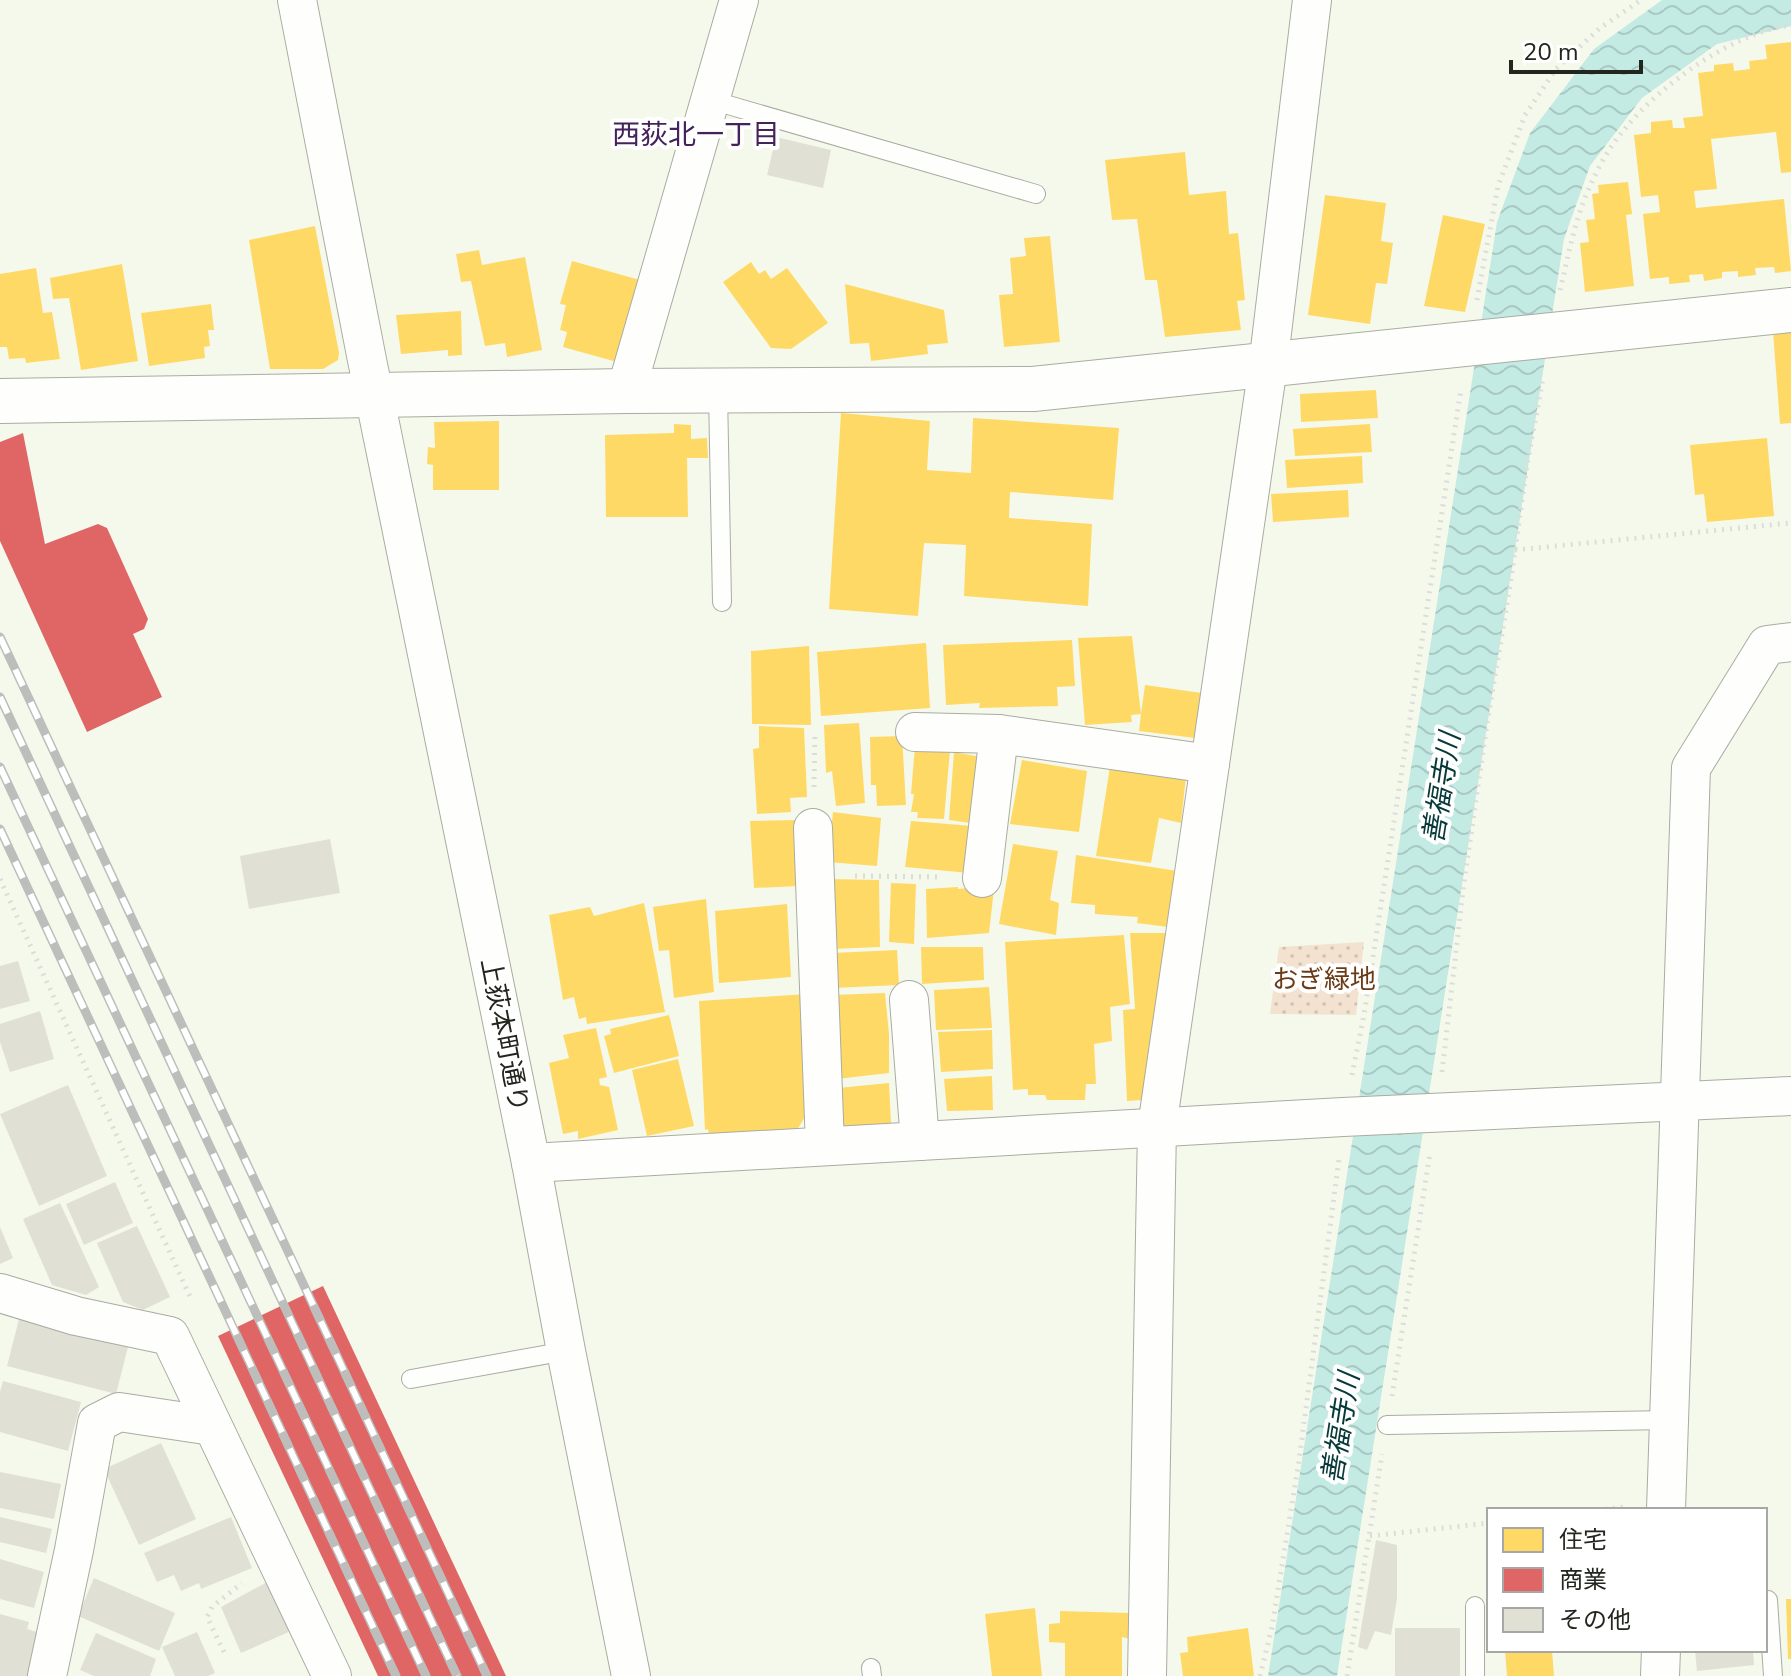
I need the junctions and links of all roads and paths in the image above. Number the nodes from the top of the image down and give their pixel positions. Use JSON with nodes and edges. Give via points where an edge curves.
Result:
{"nodes":[{"id":1,"x":297,"y":0,"type":"edge"},
{"id":2,"x":739,"y":0,"type":"edge"},
{"id":3,"x":1312,"y":0,"type":"edge"},
{"id":4,"x":1641,"y":0,"type":"edge"},
{"id":5,"x":1791,"y":25,"type":"edge"},
{"id":6,"x":711,"y":100,"type":"junction"},
{"id":7,"x":1036,"y":194,"type":"dead end"},
{"id":8,"x":1791,"y":310,"type":"edge"},
{"id":9,"x":1549,"y":335,"type":"junction"},
{"id":10,"x":1471,"y":345,"type":"junction"},
{"id":11,"x":1268,"y":366,"type":"junction"},
{"id":12,"x":626,"y":391,"type":"junction"},
{"id":13,"x":718,"y":392,"type":"junction"},
{"id":14,"x":375,"y":395,"type":"junction"},
{"id":15,"x":0,"y":401,"type":"edge"},
{"id":16,"x":1791,"y":523,"type":"edge"},
{"id":17,"x":1515,"y":550,"type":"junction"},
{"id":18,"x":722,"y":602,"type":"dead end"},
{"id":19,"x":1791,"y":642,"type":"edge"},
{"id":20,"x":815,"y":731,"type":"dead end"},
{"id":21,"x":915,"y":732,"type":"dead end"},
{"id":22,"x":999,"y":734,"type":"junction"},
{"id":23,"x":1210,"y":764,"type":"junction"},
{"id":24,"x":813,"y":828,"type":"joint"},
{"id":25,"x":843,"y":875,"type":"dead end"},
{"id":26,"x":982,"y":878,"type":"joint"},
{"id":27,"x":0,"y":879,"type":"edge"},
{"id":28,"x":909,"y":1000,"type":"dead end"},
{"id":29,"x":1791,"y":1096,"type":"edge"},
{"id":30,"x":1679,"y":1102,"type":"junction"},
{"id":31,"x":1431,"y":1114,"type":"junction"},
{"id":32,"x":1348,"y":1117,"type":"junction"},
{"id":33,"x":1157,"y":1127,"type":"junction"},
{"id":34,"x":920,"y":1141,"type":"junction"},
{"id":35,"x":825,"y":1146,"type":"junction"},
{"id":36,"x":531,"y":1163,"type":"junction"},
{"id":37,"x":0,"y":1293,"type":"edge"},
{"id":38,"x":170,"y":1336,"type":"junction"},
{"id":39,"x":566,"y":1351,"type":"junction"},
{"id":40,"x":411,"y":1379,"type":"dead end"},
{"id":41,"x":1669,"y":1420,"type":"junction"},
{"id":42,"x":1387,"y":1425,"type":"dead end"},
{"id":43,"x":212,"y":1426,"type":"junction"},
{"id":44,"x":1666,"y":1508,"type":"edge"},
{"id":45,"x":1487,"y":1523,"type":"edge"},
{"id":46,"x":1370,"y":1536,"type":"dead end"},
{"id":47,"x":241,"y":1584,"type":"dead end"},
{"id":48,"x":1768,"y":1600,"type":"dead end"},
{"id":49,"x":1475,"y":1606,"type":"dead end"},
{"id":50,"x":224,"y":1652,"type":"dead end"},
{"id":51,"x":1661,"y":1652,"type":"edge"},
{"id":52,"x":47,"y":1676,"type":"edge"},
{"id":53,"x":332,"y":1676,"type":"edge"},
{"id":54,"x":631,"y":1676,"type":"edge"},
{"id":55,"x":1147,"y":1676,"type":"edge"},
{"id":56,"x":1260,"y":1676,"type":"edge"},
{"id":57,"x":1475,"y":1676,"type":"edge"},
{"id":58,"x":1660,"y":1676,"type":"edge"},
{"id":59,"x":1773,"y":1676,"type":"edge"}],
"edges":[{"from":1,"to":14,"type":"street","name":"上荻本町通り"},
{"from":2,"to":6,"type":"street"},
{"from":3,"to":11,"type":"street"},
{"from":4,"to":10,"type":"path","via":[[1600,28],[1556,69],[1525,115],[1498,186]]},
{"from":5,"to":9,"type":"path","via":[[1719,50],[1683,74],[1621,133],[1578,215]]},
{"from":6,"to":7,"type":"lane"},
{"from":6,"to":12,"type":"street"},
{"from":8,"to":9,"type":"street"},
{"from":9,"to":10,"type":"street"},
{"from":9,"to":17,"type":"path"},
{"from":10,"to":11,"type":"street"},
{"from":10,"to":32,"type":"path"},
{"from":11,"to":13,"type":"street","via":[[1033,389]]},
{"from":11,"to":23,"type":"street"},
{"from":12,"to":13,"type":"street"},
{"from":12,"to":14,"type":"street"},
{"from":13,"to":18,"type":"lane"},
{"from":14,"to":15,"type":"street"},
{"from":14,"to":36,"type":"street","name":"上荻本町通り"},
{"from":16,"to":17,"type":"path"},
{"from":17,"to":31,"type":"path"},
{"from":19,"to":30,"type":"street","via":[[1767,645],[1691,768]]},
{"from":20,"to":24,"type":"path"},
{"from":21,"to":22,"type":"street"},
{"from":22,"to":23,"type":"street"},
{"from":22,"to":26,"type":"street"},
{"from":23,"to":33,"type":"street"},
{"from":24,"to":35,"type":"street"},
{"from":25,"to":26,"type":"path"},
{"from":27,"to":38,"type":"path","via":[[191,1299]]},
{"from":28,"to":34,"type":"street"},
{"from":29,"to":30,"type":"street"},
{"from":30,"to":31,"type":"street"},
{"from":30,"to":41,"type":"street"},
{"from":31,"to":32,"type":"street"},
{"from":32,"to":33,"type":"street"},
{"from":32,"to":56,"type":"path","via":[[1299,1461]]},
{"from":33,"to":34,"type":"street"},
{"from":33,"to":55,"type":"street"},
{"from":34,"to":35,"type":"street"},
{"from":35,"to":36,"type":"street"},
{"from":36,"to":39,"type":"street","name":"上荻本町通り"},
{"from":37,"to":38,"type":"street"},
{"from":38,"to":43,"type":"street"},
{"from":39,"to":40,"type":"lane"},
{"from":39,"to":54,"type":"street","name":"上荻本町通り"},
{"from":41,"to":42,"type":"lane"},
{"from":41,"to":44,"type":"street"},
{"from":43,"to":52,"type":"street","via":[[119,1412],[97,1423]]},
{"from":43,"to":53,"type":"street"},
{"from":45,"to":46,"type":"path"},
{"from":47,"to":50,"type":"path","via":[[207,1617]]},
{"from":48,"to":59,"type":"lane"},
{"from":49,"to":57,"type":"lane"},
{"from":51,"to":58,"type":"street"}]}
